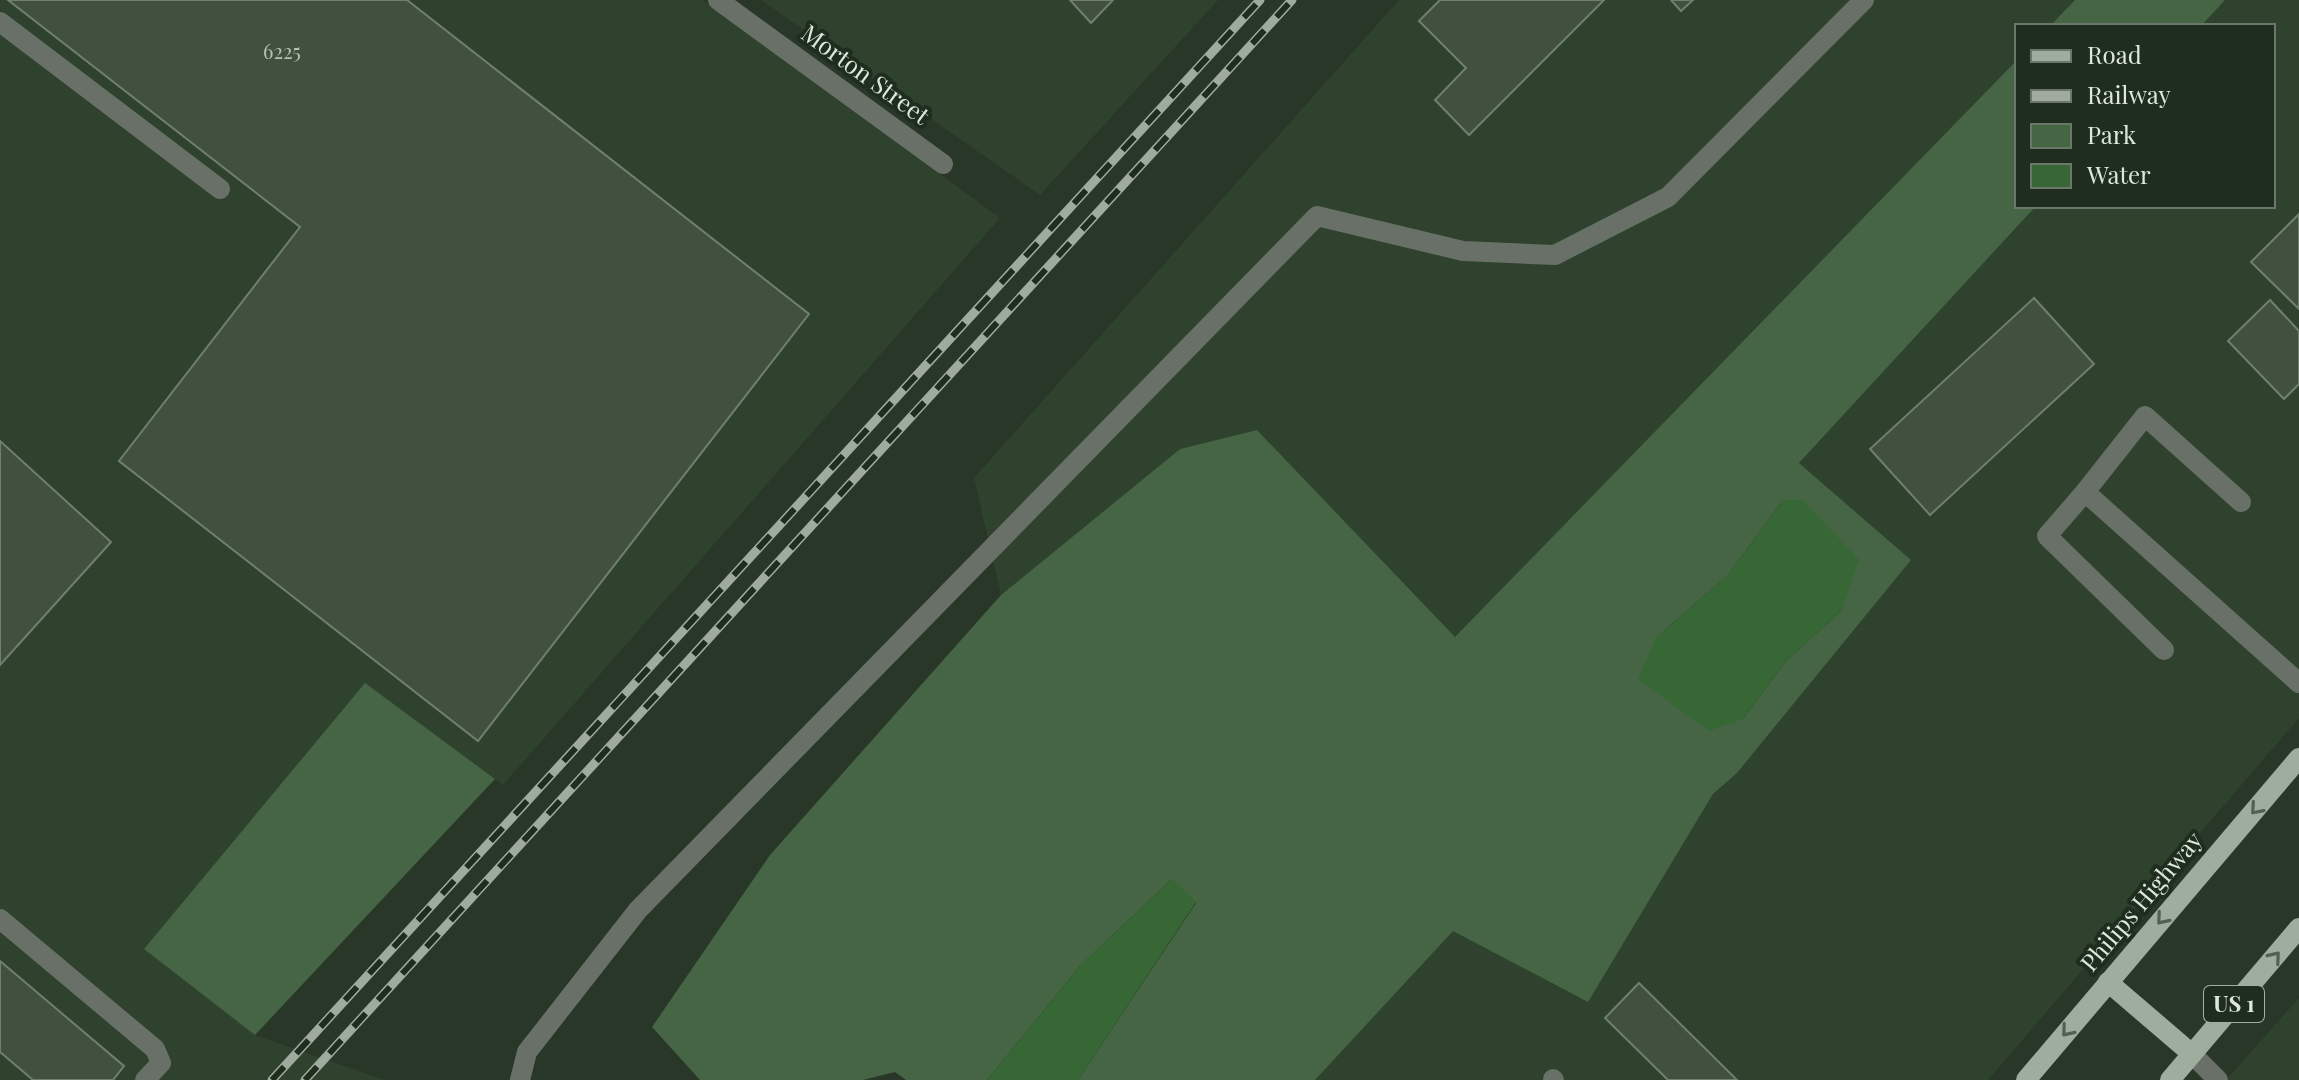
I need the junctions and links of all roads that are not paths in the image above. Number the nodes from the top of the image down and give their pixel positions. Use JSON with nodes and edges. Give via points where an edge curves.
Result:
{"nodes":[{"id":1,"x":718,"y":0,"type":"edge"},
{"id":2,"x":1864,"y":0,"type":"edge"},
{"id":3,"x":0,"y":22,"type":"edge"},
{"id":4,"x":943,"y":164,"type":"dead end"},
{"id":5,"x":220,"y":189,"type":"dead end"},
{"id":6,"x":2085,"y":492,"type":"junction"},
{"id":7,"x":2241,"y":502,"type":"dead end"},
{"id":8,"x":2164,"y":650,"type":"dead end"},
{"id":9,"x":2299,"y":683,"type":"edge"},
{"id":10,"x":2299,"y":758,"type":"edge"},
{"id":11,"x":0,"y":919,"type":"edge"},
{"id":12,"x":2299,"y":928,"type":"edge"},
{"id":13,"x":2108,"y":982,"type":"junction"},
{"id":14,"x":2192,"y":1054,"type":"junction"},
{"id":15,"x":145,"y":1080,"type":"edge"},
{"id":16,"x":520,"y":1080,"type":"edge"},
{"id":17,"x":2026,"y":1080,"type":"edge"},
{"id":18,"x":2170,"y":1080,"type":"edge"},
{"id":19,"x":2218,"y":1080,"type":"edge"}],
"edges":[{"from":1,"to":4,"type":"street","name":"Morton Street"},
{"from":2,"to":16,"type":"street","via":[[1668,197],[1555,255],[1463,251],[1317,216],[638,910],[527,1052]]},
{"from":3,"to":5,"type":"street"},
{"from":6,"to":7,"type":"street","via":[[2145,416]]},
{"from":6,"to":8,"type":"street","via":[[2047,536]]},
{"from":6,"to":9,"type":"street"},
{"from":10,"to":13,"type":"main road","name":"Philips Highway","one_way":true},
{"from":11,"to":15,"type":"street","via":[[155,1049],[161,1063]]},
{"from":14,"to":12,"type":"main road","number":"US 1","one_way":true},
{"from":13,"to":14,"type":"main road"},
{"from":13,"to":17,"type":"main road","name":"Philips Highway","one_way":true},
{"from":14,"to":18,"type":"main road","number":"US 1"},
{"from":14,"to":19,"type":"street"}]}
